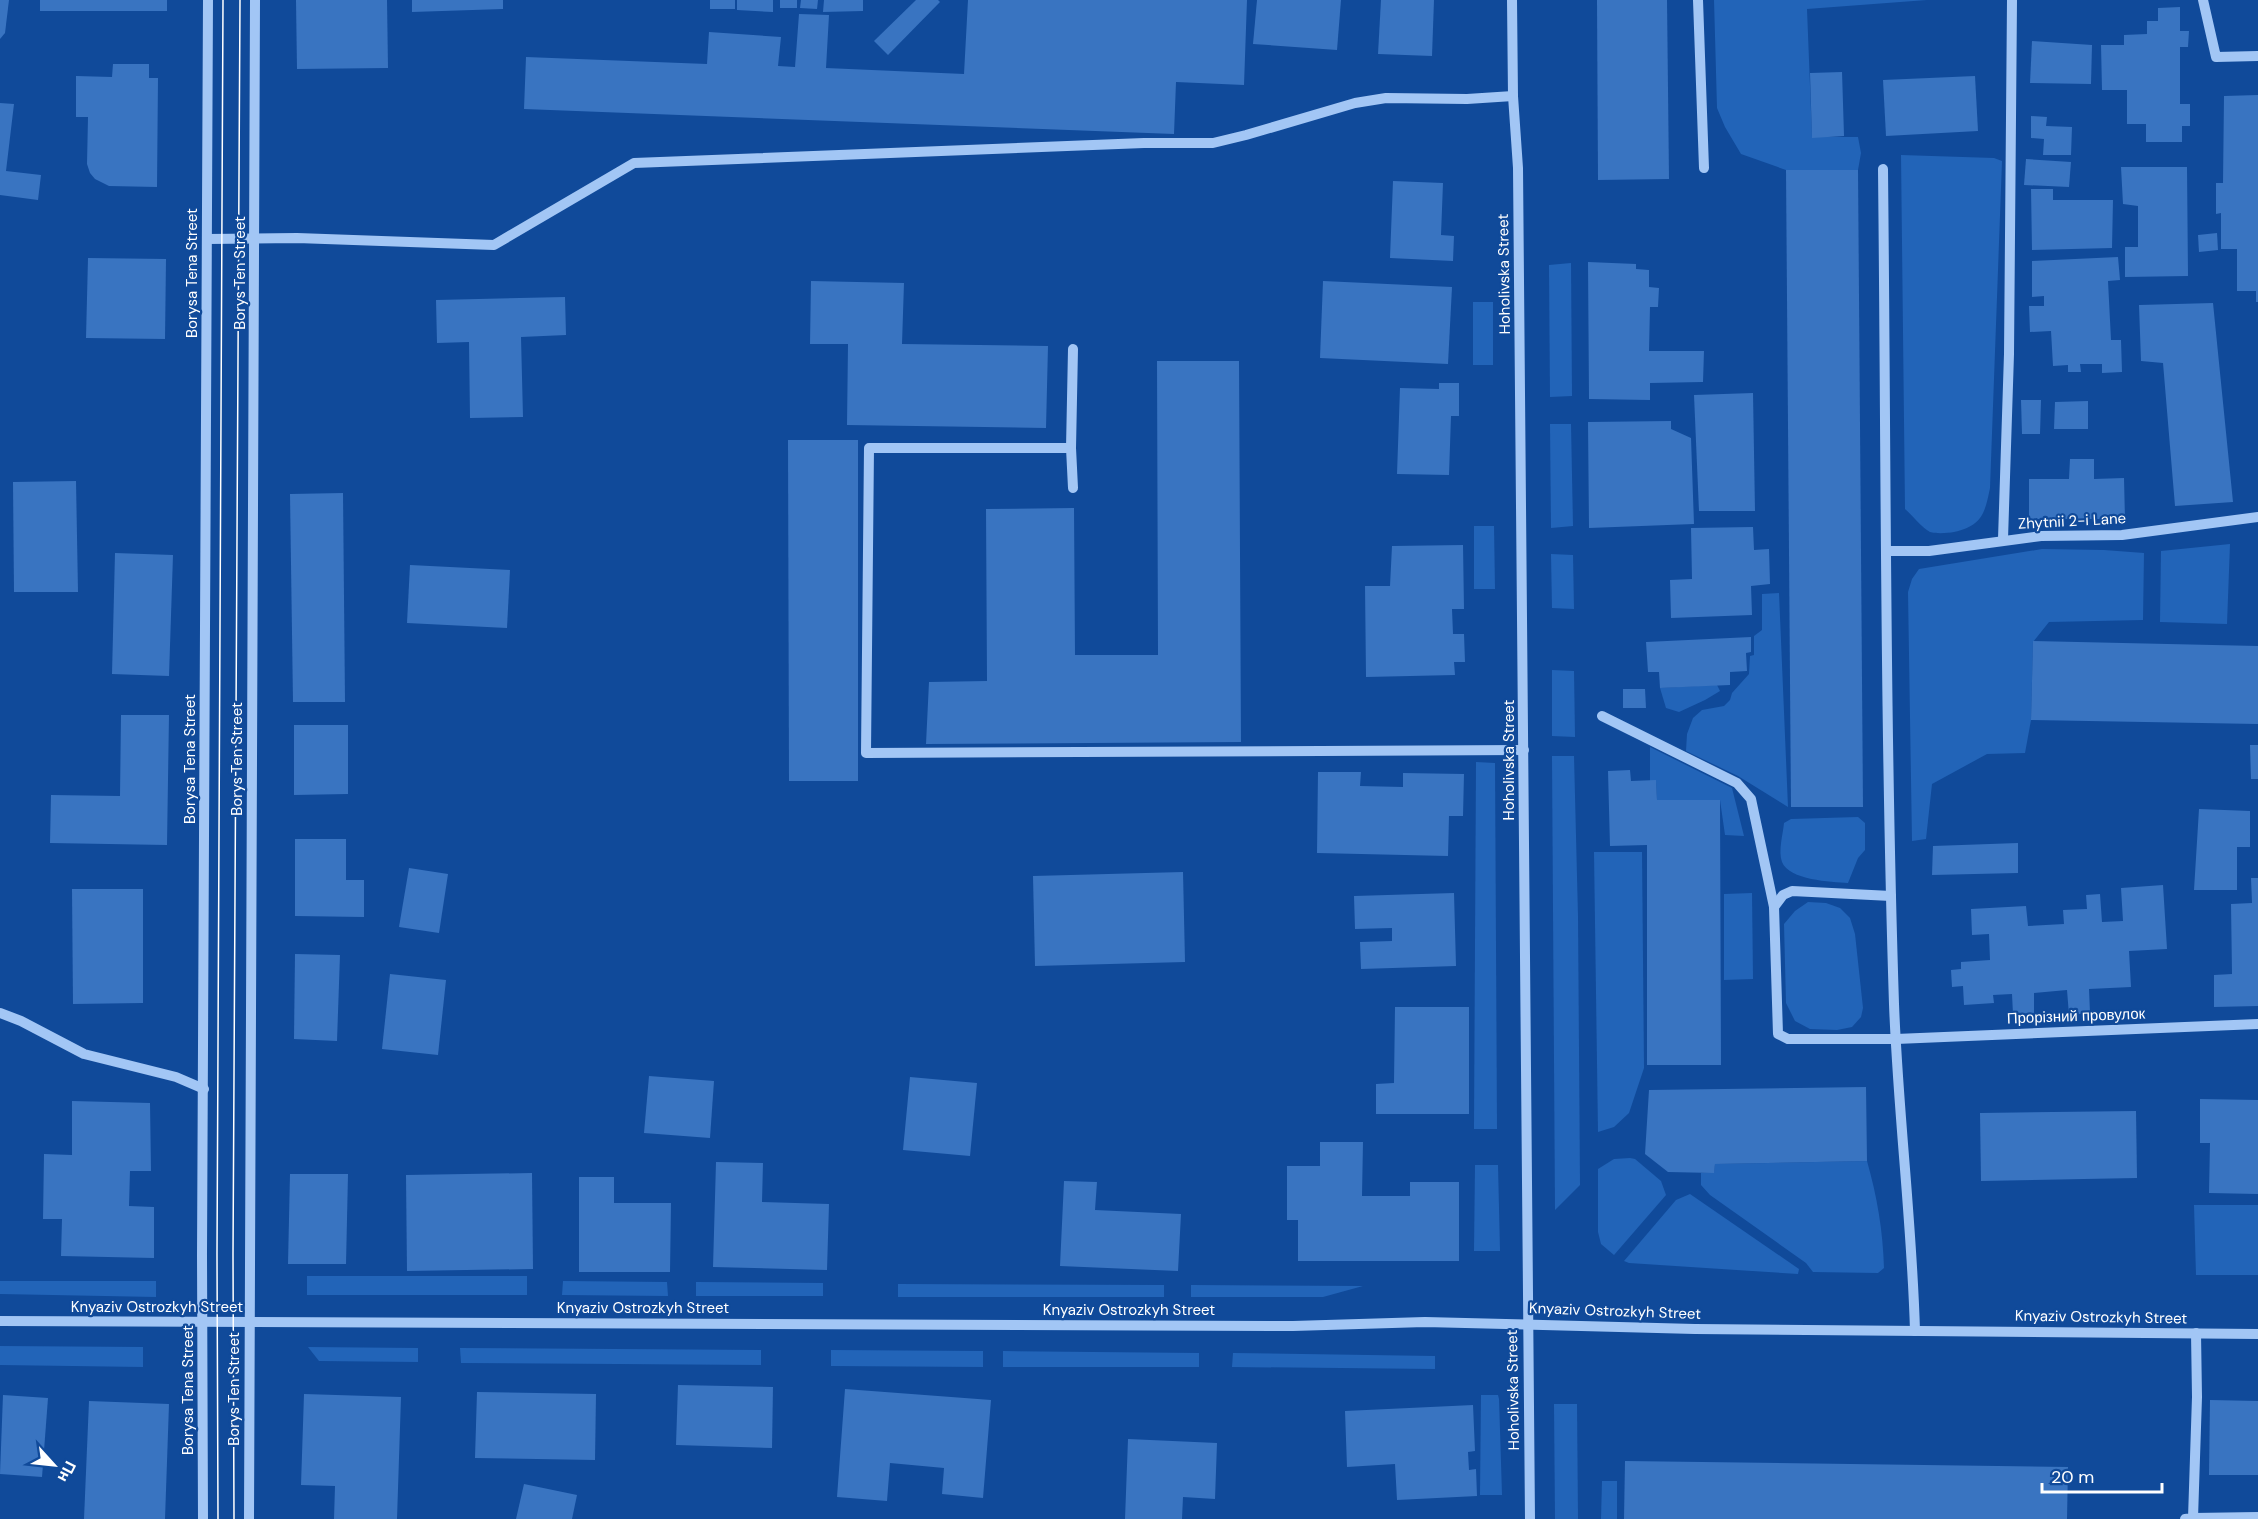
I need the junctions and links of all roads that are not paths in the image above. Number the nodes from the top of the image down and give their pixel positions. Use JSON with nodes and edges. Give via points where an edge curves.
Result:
{"nodes":[{"id":1,"x":208,"y":0,"type":"edge"},
{"id":2,"x":255,"y":0,"type":"edge"},
{"id":3,"x":1512,"y":0,"type":"edge"},
{"id":4,"x":1698,"y":0,"type":"edge"},
{"id":5,"x":2012,"y":0,"type":"edge"},
{"id":6,"x":2203,"y":0,"type":"edge"},
{"id":7,"x":2258,"y":56,"type":"edge"},
{"id":8,"x":1513,"y":96,"type":"junction"},
{"id":9,"x":1704,"y":168,"type":"dead end"},
{"id":10,"x":1882,"y":169,"type":"dead end"},
{"id":11,"x":255,"y":238,"type":"junction"},
{"id":12,"x":207,"y":239,"type":"junction"},
{"id":13,"x":1073,"y":349,"type":"dead end"},
{"id":14,"x":1071,"y":448,"type":"junction"},
{"id":15,"x":1074,"y":488,"type":"dead end"},
{"id":16,"x":2258,"y":517,"type":"edge"},
{"id":17,"x":2003,"y":539,"type":"junction"},
{"id":18,"x":1887,"y":552,"type":"junction"},
{"id":19,"x":1602,"y":716,"type":"dead end"},
{"id":20,"x":1524,"y":750,"type":"junction"},
{"id":21,"x":1891,"y":896,"type":"junction"},
{"id":22,"x":1774,"y":907,"type":"junction"},
{"id":23,"x":0,"y":1013,"type":"edge"},
{"id":24,"x":2258,"y":1024,"type":"edge"},
{"id":25,"x":1896,"y":1039,"type":"junction"},
{"id":26,"x":204,"y":1089,"type":"junction"},
{"id":27,"x":0,"y":1321,"type":"edge"},
{"id":28,"x":202,"y":1323,"type":"junction"},
{"id":29,"x":249,"y":1323,"type":"junction"},
{"id":30,"x":1528,"y":1324,"type":"junction"},
{"id":31,"x":1915,"y":1331,"type":"junction"},
{"id":32,"x":2196,"y":1333,"type":"junction"},
{"id":33,"x":2258,"y":1334,"type":"edge"},
{"id":34,"x":2189,"y":1518,"type":"edge"},
{"id":35,"x":2253,"y":1518,"type":"edge"},
{"id":36,"x":203,"y":1519,"type":"edge"},
{"id":37,"x":249,"y":1519,"type":"edge"},
{"id":38,"x":1530,"y":1519,"type":"edge"}],
"edges":[{"from":1,"to":12,"type":"street","name":"Borysa Tena Street"},
{"from":2,"to":11,"type":"street","name":"Borys Ten Street"},
{"from":3,"to":8,"type":"street","name":"Hoholivska Street"},
{"from":4,"to":9,"type":"street"},
{"from":5,"to":17,"type":"street"},
{"from":6,"to":7,"type":"street","via":[[2216,57]]},
{"from":8,"to":11,"type":"street","via":[[1355,103],[1213,142],[634,163],[494,245]]},
{"from":8,"to":20,"type":"street","name":"Hoholivska Street","via":[[1518,168]]},
{"from":10,"to":18,"type":"street"},
{"from":11,"to":12,"type":"street"},
{"from":11,"to":29,"type":"street","name":"Borys Ten Street"},
{"from":12,"to":26,"type":"street","name":"Borysa Tena Street"},
{"from":13,"to":14,"type":"street"},
{"from":14,"to":15,"type":"street"},
{"from":14,"to":20,"type":"street","via":[[869,448],[866,753]]},
{"from":16,"to":17,"type":"street","name":"Zhytnii 2-i Lane","via":[[2122,535]]},
{"from":17,"to":18,"type":"street","name":"Zhytnii 2-i Lane","via":[[1929,551]]},
{"from":18,"to":21,"type":"street"},
{"from":19,"to":22,"type":"street","via":[[1737,783],[1751,799]]},
{"from":20,"to":30,"type":"street","name":"Hoholivska Street"},
{"from":21,"to":22,"type":"street","via":[[1792,891]]},
{"from":21,"to":25,"type":"street"},
{"from":22,"to":25,"type":"street","name":"Прорізний провулок","via":[[1778,1034],[1788,1039]]},
{"from":23,"to":26,"type":"street","via":[[84,1054],[176,1077]]},
{"from":24,"to":25,"type":"street","name":"Прорізний провулок"},
{"from":25,"to":31,"type":"street"},
{"from":26,"to":28,"type":"street","name":"Borysa Tena Street"},
{"from":27,"to":28,"type":"street","name":"Knyaziv Ostrozkyh Street"},
{"from":28,"to":29,"type":"street","name":"Knyaziv Ostrozkyh Street"},
{"from":28,"to":36,"type":"street","name":"Borysa Tena Street"},
{"from":29,"to":30,"type":"street","name":"Knyaziv Ostrozkyh Street"},
{"from":29,"to":37,"type":"street","name":"Borys Ten Street"},
{"from":30,"to":31,"type":"street","name":"Knyaziv Ostrozkyh Street"},
{"from":30,"to":38,"type":"street","name":"Hoholivska Street"},
{"from":31,"to":32,"type":"street","name":"Knyaziv Ostrozkyh Street"},
{"from":32,"to":33,"type":"street","name":"Knyaziv Ostrozkyh Street"},
{"from":32,"to":34,"type":"street","via":[[2197,1397]]},
{"from":34,"to":35,"type":"street"}]}
